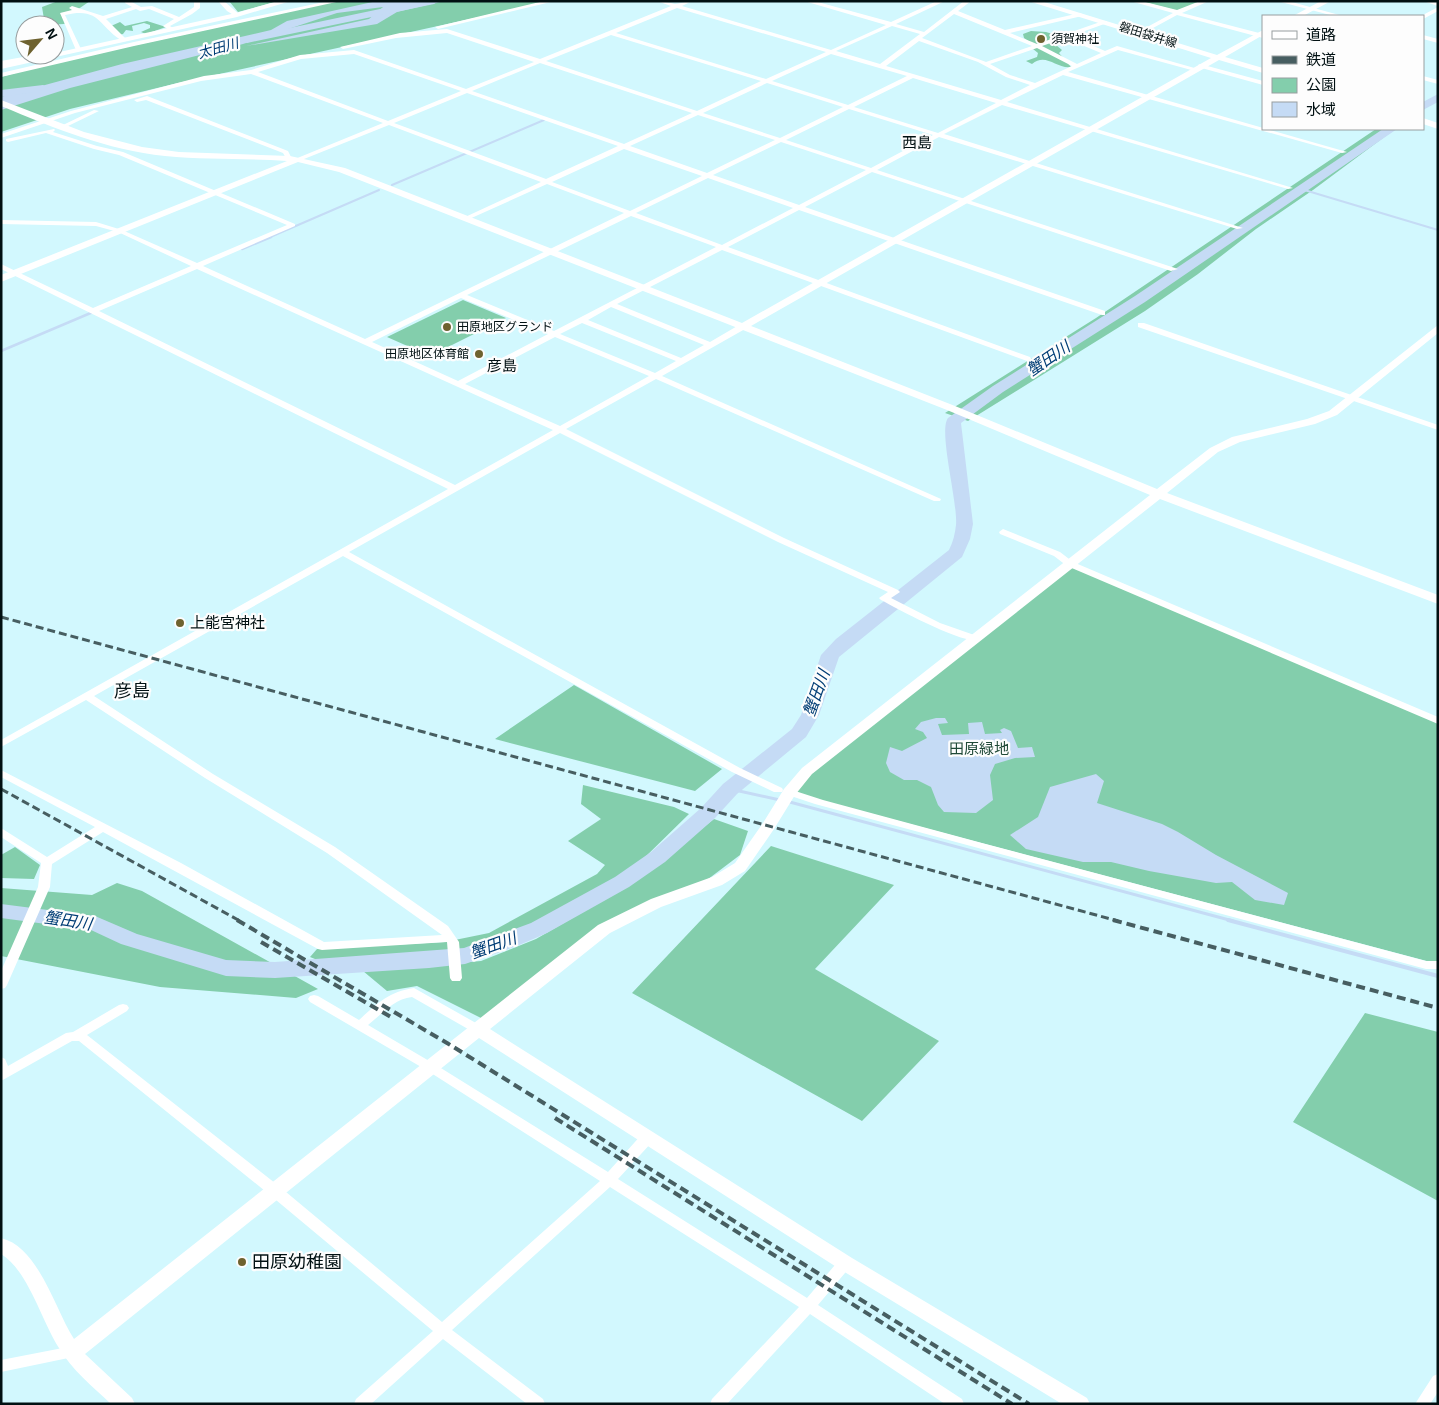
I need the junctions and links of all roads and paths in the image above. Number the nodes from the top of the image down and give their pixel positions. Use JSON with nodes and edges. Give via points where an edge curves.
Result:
{"nodes":[{"id":1,"x":197,"y":1,"type":"edge"},
{"id":2,"x":220,"y":1,"type":"edge"},
{"id":3,"x":287,"y":1,"type":"edge"},
{"id":4,"x":338,"y":1,"type":"edge"},
{"id":5,"x":552,"y":1,"type":"edge"},
{"id":6,"x":660,"y":1,"type":"edge"},
{"id":7,"x":689,"y":1,"type":"edge"},
{"id":8,"x":807,"y":1,"type":"edge"},
{"id":9,"x":942,"y":1,"type":"edge"},
{"id":10,"x":959,"y":1,"type":"edge"},
{"id":11,"x":1032,"y":1,"type":"edge"},
{"id":12,"x":1133,"y":1,"type":"edge"},
{"id":13,"x":1206,"y":1,"type":"edge"},
{"id":14,"x":1280,"y":1,"type":"edge"},
{"id":15,"x":1326,"y":1,"type":"edge"},
{"id":16,"x":1428,"y":1,"type":"edge"},
{"id":17,"x":127,"y":2,"type":"dead end"},
{"id":18,"x":967,"y":2,"type":"edge"},
{"id":19,"x":1438,"y":4,"type":"edge"},
{"id":20,"x":676,"y":6,"type":"junction"},
{"id":21,"x":138,"y":7,"type":"junction"},
{"id":22,"x":1438,"y":8,"type":"edge"},
{"id":23,"x":1312,"y":9,"type":"junction"},
{"id":24,"x":954,"y":12,"type":"junction"},
{"id":25,"x":1177,"y":12,"type":"junction"},
{"id":26,"x":238,"y":14,"type":"junction"},
{"id":27,"x":1080,"y":15,"type":"junction"},
{"id":28,"x":1299,"y":15,"type":"edge"},
{"id":29,"x":1336,"y":15,"type":"edge"},
{"id":30,"x":264,"y":16,"type":"junction"},
{"id":31,"x":1424,"y":17,"type":"edge"},
{"id":32,"x":102,"y":18,"type":"junction"},
{"id":33,"x":177,"y":18,"type":"junction"},
{"id":34,"x":1105,"y":22,"type":"junction"},
{"id":35,"x":891,"y":25,"type":"junction"},
{"id":36,"x":184,"y":26,"type":"junction"},
{"id":37,"x":171,"y":29,"type":"junction"},
{"id":38,"x":1005,"y":32,"type":"junction"},
{"id":39,"x":611,"y":33,"type":"junction"},
{"id":40,"x":1140,"y":33,"type":"junction"},
{"id":41,"x":926,"y":34,"type":"junction"},
{"id":42,"x":1261,"y":34,"type":"edge"},
{"id":43,"x":394,"y":36,"type":"junction"},
{"id":44,"x":1066,"y":36,"type":"junction"},
{"id":45,"x":1424,"y":37,"type":"edge"},
{"id":46,"x":124,"y":39,"type":"junction"},
{"id":47,"x":920,"y":39,"type":"junction"},
{"id":48,"x":1438,"y":41,"type":"edge"},
{"id":49,"x":1038,"y":46,"type":"junction"},
{"id":50,"x":94,"y":47,"type":"junction"},
{"id":51,"x":78,"y":48,"type":"junction"},
{"id":52,"x":65,"y":51,"type":"edge"},
{"id":53,"x":832,"y":52,"type":"junction"},
{"id":54,"x":1104,"y":53,"type":"junction"},
{"id":55,"x":300,"y":57,"type":"junction"},
{"id":56,"x":1218,"y":57,"type":"junction"},
{"id":57,"x":15,"y":62,"type":"edge"},
{"id":58,"x":541,"y":62,"type":"junction"},
{"id":59,"x":985,"y":64,"type":"junction"},
{"id":60,"x":1,"y":65,"type":"edge"},
{"id":61,"x":882,"y":66,"type":"junction"},
{"id":62,"x":1077,"y":66,"type":"junction"},
{"id":63,"x":1198,"y":68,"type":"junction"},
{"id":64,"x":1262,"y":71,"type":"edge"},
{"id":65,"x":252,"y":72,"type":"junction"},
{"id":66,"x":1063,"y":73,"type":"junction"},
{"id":67,"x":1,"y":75,"type":"edge"},
{"id":68,"x":912,"y":76,"type":"junction"},
{"id":69,"x":1424,"y":78,"type":"edge"},
{"id":70,"x":200,"y":79,"type":"junction"},
{"id":71,"x":765,"y":82,"type":"junction"},
{"id":72,"x":1438,"y":82,"type":"edge"},
{"id":73,"x":1262,"y":83,"type":"edge"},
{"id":74,"x":1035,"y":86,"type":"junction"},
{"id":75,"x":468,"y":90,"type":"junction"},
{"id":76,"x":141,"y":94,"type":"junction"},
{"id":77,"x":1150,"y":97,"type":"junction"},
{"id":78,"x":1,"y":102,"type":"edge"},
{"id":79,"x":1002,"y":103,"type":"junction"},
{"id":80,"x":849,"y":107,"type":"junction"},
{"id":81,"x":102,"y":108,"type":"junction"},
{"id":82,"x":696,"y":112,"type":"junction"},
{"id":83,"x":44,"y":121,"type":"junction"},
{"id":84,"x":1424,"y":121,"type":"edge"},
{"id":85,"x":388,"y":122,"type":"junction"},
{"id":86,"x":66,"y":125,"type":"dead end"},
{"id":87,"x":1438,"y":126,"type":"edge"},
{"id":88,"x":1092,"y":129,"type":"junction"},
{"id":89,"x":1262,"y":129,"type":"edge"},
{"id":90,"x":1266,"y":130,"type":"edge"},
{"id":91,"x":940,"y":135,"type":"junction"},
{"id":92,"x":1,"y":136,"type":"edge"},
{"id":93,"x":780,"y":140,"type":"junction"},
{"id":94,"x":1,"y":141,"type":"edge"},
{"id":95,"x":624,"y":146,"type":"junction"},
{"id":96,"x":1344,"y":152,"type":"dead end"},
{"id":97,"x":293,"y":159,"type":"junction"},
{"id":98,"x":1032,"y":164,"type":"junction"},
{"id":99,"x":871,"y":170,"type":"junction"},
{"id":100,"x":709,"y":176,"type":"junction"},
{"id":101,"x":546,"y":181,"type":"junction"},
{"id":102,"x":1290,"y":188,"type":"dead end"},
{"id":103,"x":216,"y":192,"type":"junction"},
{"id":104,"x":963,"y":201,"type":"junction"},
{"id":105,"x":802,"y":207,"type":"junction"},
{"id":106,"x":632,"y":213,"type":"junction"},
{"id":107,"x":465,"y":219,"type":"junction"},
{"id":108,"x":1,"y":222,"type":"edge"},
{"id":109,"x":1239,"y":228,"type":"dead end"},
{"id":110,"x":120,"y":231,"type":"junction"},
{"id":111,"x":895,"y":240,"type":"junction"},
{"id":112,"x":723,"y":247,"type":"junction"},
{"id":113,"x":549,"y":252,"type":"junction"},
{"id":114,"x":1,"y":266,"type":"edge"},
{"id":115,"x":198,"y":267,"type":"junction"},
{"id":116,"x":1174,"y":269,"type":"dead end"},
{"id":117,"x":16,"y":273,"type":"junction"},
{"id":118,"x":1,"y":279,"type":"edge"},
{"id":119,"x":818,"y":283,"type":"junction"},
{"id":120,"x":644,"y":288,"type":"junction"},
{"id":121,"x":462,"y":296,"type":"junction"},
{"id":122,"x":612,"y":305,"type":"junction"},
{"id":123,"x":94,"y":311,"type":"junction"},
{"id":124,"x":1102,"y":313,"type":"dead end"},
{"id":125,"x":582,"y":320,"type":"junction"},
{"id":126,"x":1142,"y":325,"type":"dead end"},
{"id":127,"x":742,"y":327,"type":"junction"},
{"id":128,"x":1438,"y":328,"type":"edge"},
{"id":129,"x":553,"y":335,"type":"junction"},
{"id":130,"x":366,"y":342,"type":"junction"},
{"id":131,"x":711,"y":345,"type":"junction"},
{"id":132,"x":1027,"y":359,"type":"dead end"},
{"id":133,"x":682,"y":361,"type":"junction"},
{"id":134,"x":654,"y":377,"type":"junction"},
{"id":135,"x":458,"y":384,"type":"junction"},
{"id":136,"x":1353,"y":398,"type":"junction"},
{"id":137,"x":971,"y":416,"type":"joint"},
{"id":138,"x":1438,"y":428,"type":"edge"},
{"id":139,"x":561,"y":430,"type":"junction"},
{"id":140,"x":456,"y":488,"type":"junction"},
{"id":141,"x":1159,"y":494,"type":"junction"},
{"id":142,"x":937,"y":499,"type":"dead end"},
{"id":143,"x":1003,"y":532,"type":"dead end"},
{"id":144,"x":343,"y":552,"type":"junction"},
{"id":145,"x":1070,"y":564,"type":"junction"},
{"id":146,"x":1438,"y":600,"type":"edge"},
{"id":147,"x":974,"y":638,"type":"junction"},
{"id":148,"x":87,"y":696,"type":"junction"},
{"id":149,"x":1438,"y":721,"type":"edge"},
{"id":150,"x":1,"y":744,"type":"edge"},
{"id":151,"x":1,"y":773,"type":"edge"},
{"id":152,"x":784,"y":791,"type":"junction"},
{"id":153,"x":103,"y":826,"type":"junction"},
{"id":154,"x":1,"y":832,"type":"edge"},
{"id":155,"x":47,"y":862,"type":"junction"},
{"id":156,"x":452,"y":940,"type":"junction"},
{"id":157,"x":1438,"y":965,"type":"edge"},
{"id":158,"x":456,"y":978,"type":"dead end"},
{"id":159,"x":1,"y":985,"type":"edge"},
{"id":160,"x":314,"y":999,"type":"dead end"},
{"id":161,"x":123,"y":1008,"type":"dead end"},
{"id":162,"x":359,"y":1026,"type":"junction"},
{"id":163,"x":479,"y":1030,"type":"junction"},
{"id":164,"x":77,"y":1035,"type":"junction"},
{"id":165,"x":1,"y":1062,"type":"edge"},
{"id":166,"x":432,"y":1068,"type":"junction"},
{"id":167,"x":3,"y":1075,"type":"edge"},
{"id":168,"x":648,"y":1137,"type":"junction"},
{"id":169,"x":608,"y":1181,"type":"junction"},
{"id":170,"x":275,"y":1191,"type":"junction"},
{"id":171,"x":1,"y":1246,"type":"edge"},
{"id":172,"x":845,"y":1263,"type":"junction"},
{"id":173,"x":809,"y":1306,"type":"junction"},
{"id":174,"x":443,"y":1330,"type":"junction"},
{"id":175,"x":73,"y":1352,"type":"junction"},
{"id":176,"x":1,"y":1366,"type":"edge"},
{"id":177,"x":1438,"y":1380,"type":"edge"},
{"id":178,"x":1073,"y":1402,"type":"edge"},
{"id":179,"x":125,"y":1404,"type":"edge"},
{"id":180,"x":361,"y":1404,"type":"edge"},
{"id":181,"x":538,"y":1404,"type":"edge"},
{"id":182,"x":717,"y":1404,"type":"edge"},
{"id":183,"x":958,"y":1404,"type":"edge"},
{"id":184,"x":1422,"y":1404,"type":"edge"}],
"edges":[{"from":1,"to":33,"type":"street","via":[[197,8]]},
{"from":2,"to":26,"type":"street","via":[[228,10]]},
{"from":3,"to":26,"type":"street"},
{"from":4,"to":30,"type":"street"},
{"from":5,"to":43,"type":"street"},
{"from":6,"to":20,"type":"street"},
{"from":7,"to":20,"type":"street"},
{"from":8,"to":35,"type":"street"},
{"from":9,"to":35,"type":"street"},
{"from":10,"to":18,"type":"street"},
{"from":11,"to":27,"type":"street","name":"磐田袋井線"},
{"from":12,"to":25,"type":"street"},
{"from":13,"to":25,"type":"street"},
{"from":14,"to":23,"type":"street"},
{"from":15,"to":23,"type":"street"},
{"from":16,"to":19,"type":"street"},
{"from":17,"to":21,"type":"street"},
{"from":18,"to":24,"type":"street"},
{"from":20,"to":39,"type":"street"},
{"from":20,"to":53,"type":"street"},
{"from":21,"to":32,"type":"street"},
{"from":21,"to":33,"type":"street","via":[[150,7]]},
{"from":22,"to":31,"type":"street"},
{"from":23,"to":28,"type":"street"},
{"from":23,"to":29,"type":"street"},
{"from":24,"to":38,"type":"street"},
{"from":24,"to":41,"type":"street"},
{"from":25,"to":40,"type":"street"},
{"from":25,"to":42,"type":"street"},
{"from":26,"to":30,"type":"street","via":[[244,17],[285,8]]},
{"from":26,"to":36,"type":"street"},
{"from":27,"to":34,"type":"street","name":"磐田袋井線"},
{"from":27,"to":38,"type":"street"},
{"from":30,"to":36,"type":"street"},
{"from":30,"to":67,"type":"street"},
{"from":32,"to":46,"type":"street"},
{"from":32,"to":51,"type":"street","via":[[75,9],[62,14]]},
{"from":33,"to":37,"type":"street","via":[[166,26]]},
{"from":34,"to":40,"type":"street","name":"磐田袋井線"},
{"from":34,"to":44,"type":"street"},
{"from":35,"to":41,"type":"street"},
{"from":35,"to":53,"type":"street"},
{"from":36,"to":37,"type":"street"},
{"from":37,"to":46,"type":"street"},
{"from":38,"to":49,"type":"street"},
{"from":39,"to":58,"type":"street"},
{"from":39,"to":71,"type":"street"},
{"from":40,"to":56,"type":"street","name":"磐田袋井線"},
{"from":41,"to":47,"type":"street"},
{"from":42,"to":56,"type":"street"},
{"from":43,"to":55,"type":"street"},
{"from":43,"to":58,"type":"street","via":[[444,30]]},
{"from":44,"to":49,"type":"street"},
{"from":44,"to":54,"type":"street"},
{"from":45,"to":48,"type":"street"},
{"from":46,"to":50,"type":"street"},
{"from":47,"to":59,"type":"street"},
{"from":47,"to":61,"type":"street"},
{"from":49,"to":59,"type":"street"},
{"from":49,"to":62,"type":"street"},
{"from":50,"to":51,"type":"street"},
{"from":50,"to":60,"type":"street"},
{"from":51,"to":52,"type":"street"},
{"from":53,"to":61,"type":"street"},
{"from":53,"to":71,"type":"street"},
{"from":54,"to":62,"type":"street"},
{"from":54,"to":63,"type":"street","via":[[1117,48]]},
{"from":55,"to":65,"type":"street"},
{"from":55,"to":70,"type":"street"},
{"from":55,"to":75,"type":"street","via":[[354,52]]},
{"from":56,"to":63,"type":"street"},
{"from":56,"to":64,"type":"street","name":"磐田袋井線"},
{"from":57,"to":60,"type":"street"},
{"from":58,"to":75,"type":"street"},
{"from":58,"to":82,"type":"street"},
{"from":59,"to":74,"type":"street"},
{"from":61,"to":68,"type":"street"},
{"from":62,"to":66,"type":"street"},
{"from":63,"to":73,"type":"street"},
{"from":63,"to":77,"type":"street"},
{"from":65,"to":70,"type":"street"},
{"from":65,"to":85,"type":"street"},
{"from":66,"to":74,"type":"street"},
{"from":66,"to":77,"type":"street"},
{"from":68,"to":79,"type":"street"},
{"from":68,"to":80,"type":"street"},
{"from":69,"to":72,"type":"street"},
{"from":70,"to":76,"type":"street"},
{"from":71,"to":80,"type":"street"},
{"from":71,"to":82,"type":"street"},
{"from":74,"to":79,"type":"street"},
{"from":75,"to":85,"type":"street"},
{"from":75,"to":95,"type":"street"},
{"from":76,"to":81,"type":"street"},
{"from":76,"to":83,"type":"street"},
{"from":77,"to":88,"type":"street"},
{"from":77,"to":89,"type":"street"},
{"from":78,"to":83,"type":"street"},
{"from":79,"to":88,"type":"street"},
{"from":79,"to":91,"type":"street"},
{"from":80,"to":91,"type":"street"},
{"from":80,"to":93,"type":"street"},
{"from":81,"to":86,"type":"street"},
{"from":81,"to":97,"type":"street","via":[[147,98],[286,152]]},
{"from":82,"to":93,"type":"street"},
{"from":82,"to":95,"type":"street"},
{"from":83,"to":92,"type":"street"},
{"from":83,"to":97,"type":"street","via":[[104,143],[144,150]]},
{"from":84,"to":87,"type":"street"},
{"from":85,"to":97,"type":"street"},
{"from":85,"to":101,"type":"street"},
{"from":88,"to":98,"type":"street"},
{"from":88,"to":102,"type":"street"},
{"from":90,"to":96,"type":"street"},
{"from":91,"to":98,"type":"street"},
{"from":91,"to":99,"type":"street"},
{"from":93,"to":99,"type":"street"},
{"from":93,"to":100,"type":"street"},
{"from":94,"to":103,"type":"street","via":[[51,131],[96,148],[121,153]]},
{"from":95,"to":100,"type":"street"},
{"from":95,"to":101,"type":"street"},
{"from":97,"to":103,"type":"street"},
{"from":97,"to":107,"type":"street","via":[[342,170]]},
{"from":98,"to":104,"type":"street"},
{"from":98,"to":109,"type":"street"},
{"from":99,"to":104,"type":"street"},
{"from":99,"to":105,"type":"street"},
{"from":100,"to":105,"type":"street"},
{"from":100,"to":106,"type":"street"},
{"from":101,"to":106,"type":"street"},
{"from":101,"to":107,"type":"street"},
{"from":103,"to":110,"type":"street"},
{"from":103,"to":115,"type":"street","via":[[293,225]]},
{"from":104,"to":111,"type":"street"},
{"from":104,"to":116,"type":"street"},
{"from":105,"to":111,"type":"street"},
{"from":105,"to":112,"type":"street"},
{"from":106,"to":112,"type":"street"},
{"from":106,"to":113,"type":"street"},
{"from":107,"to":113,"type":"street"},
{"from":108,"to":110,"type":"street","via":[[96,224]]},
{"from":110,"to":115,"type":"street"},
{"from":110,"to":117,"type":"street"},
{"from":111,"to":119,"type":"street"},
{"from":111,"to":124,"type":"street"},
{"from":112,"to":119,"type":"street"},
{"from":112,"to":120,"type":"street"},
{"from":113,"to":120,"type":"street"},
{"from":113,"to":121,"type":"street"},
{"from":114,"to":117,"type":"street"},
{"from":115,"to":123,"type":"street"},
{"from":115,"to":130,"type":"street"},
{"from":117,"to":118,"type":"street"},
{"from":117,"to":123,"type":"street"},
{"from":119,"to":127,"type":"street"},
{"from":119,"to":132,"type":"street"},
{"from":120,"to":122,"type":"street"},
{"from":120,"to":127,"type":"street"},
{"from":121,"to":129,"type":"street"},
{"from":121,"to":130,"type":"street"},
{"from":122,"to":125,"type":"street"},
{"from":122,"to":131,"type":"street"},
{"from":123,"to":140,"type":"street"},
{"from":125,"to":129,"type":"street"},
{"from":125,"to":133,"type":"street"},
{"from":126,"to":136,"type":"street"},
{"from":127,"to":131,"type":"street"},
{"from":127,"to":137,"type":"street"},
{"from":128,"to":136,"type":"street"},
{"from":129,"to":134,"type":"street"},
{"from":129,"to":135,"type":"street"},
{"from":130,"to":135,"type":"street"},
{"from":131,"to":133,"type":"street"},
{"from":133,"to":134,"type":"street"},
{"from":134,"to":139,"type":"street"},
{"from":134,"to":142,"type":"street"},
{"from":135,"to":139,"type":"street"},
{"from":136,"to":138,"type":"street"},
{"from":136,"to":141,"type":"street","via":[[1323,418],[1225,444]]},
{"from":137,"to":141,"type":"street"},
{"from":139,"to":140,"type":"street"},
{"from":139,"to":147,"type":"street","via":[[781,540],[895,592],[884,598],[905,610]]},
{"from":140,"to":144,"type":"street"},
{"from":141,"to":145,"type":"street"},
{"from":141,"to":146,"type":"street"},
{"from":143,"to":145,"type":"street","via":[[1057,554]]},
{"from":144,"to":148,"type":"street"},
{"from":144,"to":152,"type":"street","via":[[736,770]]},
{"from":145,"to":147,"type":"street"},
{"from":145,"to":149,"type":"street"},
{"from":147,"to":152,"type":"street","via":[[827,753]]},
{"from":148,"to":150,"type":"street"},
{"from":148,"to":156,"type":"street","via":[[209,776],[331,850],[444,929]]},
{"from":151,"to":153,"type":"street"},
{"from":152,"to":157,"type":"street","via":[[991,850],[1426,965]]},
{"from":152,"to":163,"type":"street","via":[[777,812],[740,867],[717,881],[656,902],[604,929]]},
{"from":153,"to":155,"type":"street"},
{"from":153,"to":156,"type":"street","via":[[322,946]]},
{"from":154,"to":155,"type":"street"},
{"from":155,"to":159,"type":"street","via":[[44,887]]},
{"from":156,"to":158,"type":"street"},
{"from":160,"to":162,"type":"street"},
{"from":161,"to":164,"type":"street"},
{"from":162,"to":163,"type":"street","via":[[390,1000],[414,992]]},
{"from":162,"to":166,"type":"street"},
{"from":163,"to":166,"type":"street"},
{"from":163,"to":168,"type":"street"},
{"from":164,"to":167,"type":"street"},
{"from":164,"to":170,"type":"street"},
{"from":165,"to":167,"type":"street"},
{"from":166,"to":169,"type":"street"},
{"from":166,"to":170,"type":"street"},
{"from":168,"to":169,"type":"street"},
{"from":168,"to":172,"type":"street"},
{"from":169,"to":173,"type":"street"},
{"from":169,"to":174,"type":"street"},
{"from":170,"to":174,"type":"street"},
{"from":170,"to":175,"type":"street"},
{"from":171,"to":175,"type":"street","via":[[13,1252],[36,1283]]},
{"from":172,"to":173,"type":"street"},
{"from":172,"to":178,"type":"street"},
{"from":173,"to":182,"type":"street"},
{"from":173,"to":183,"type":"street"},
{"from":174,"to":180,"type":"street"},
{"from":174,"to":181,"type":"street"},
{"from":175,"to":176,"type":"street"},
{"from":175,"to":179,"type":"street"},
{"from":177,"to":184,"type":"street"}]}
